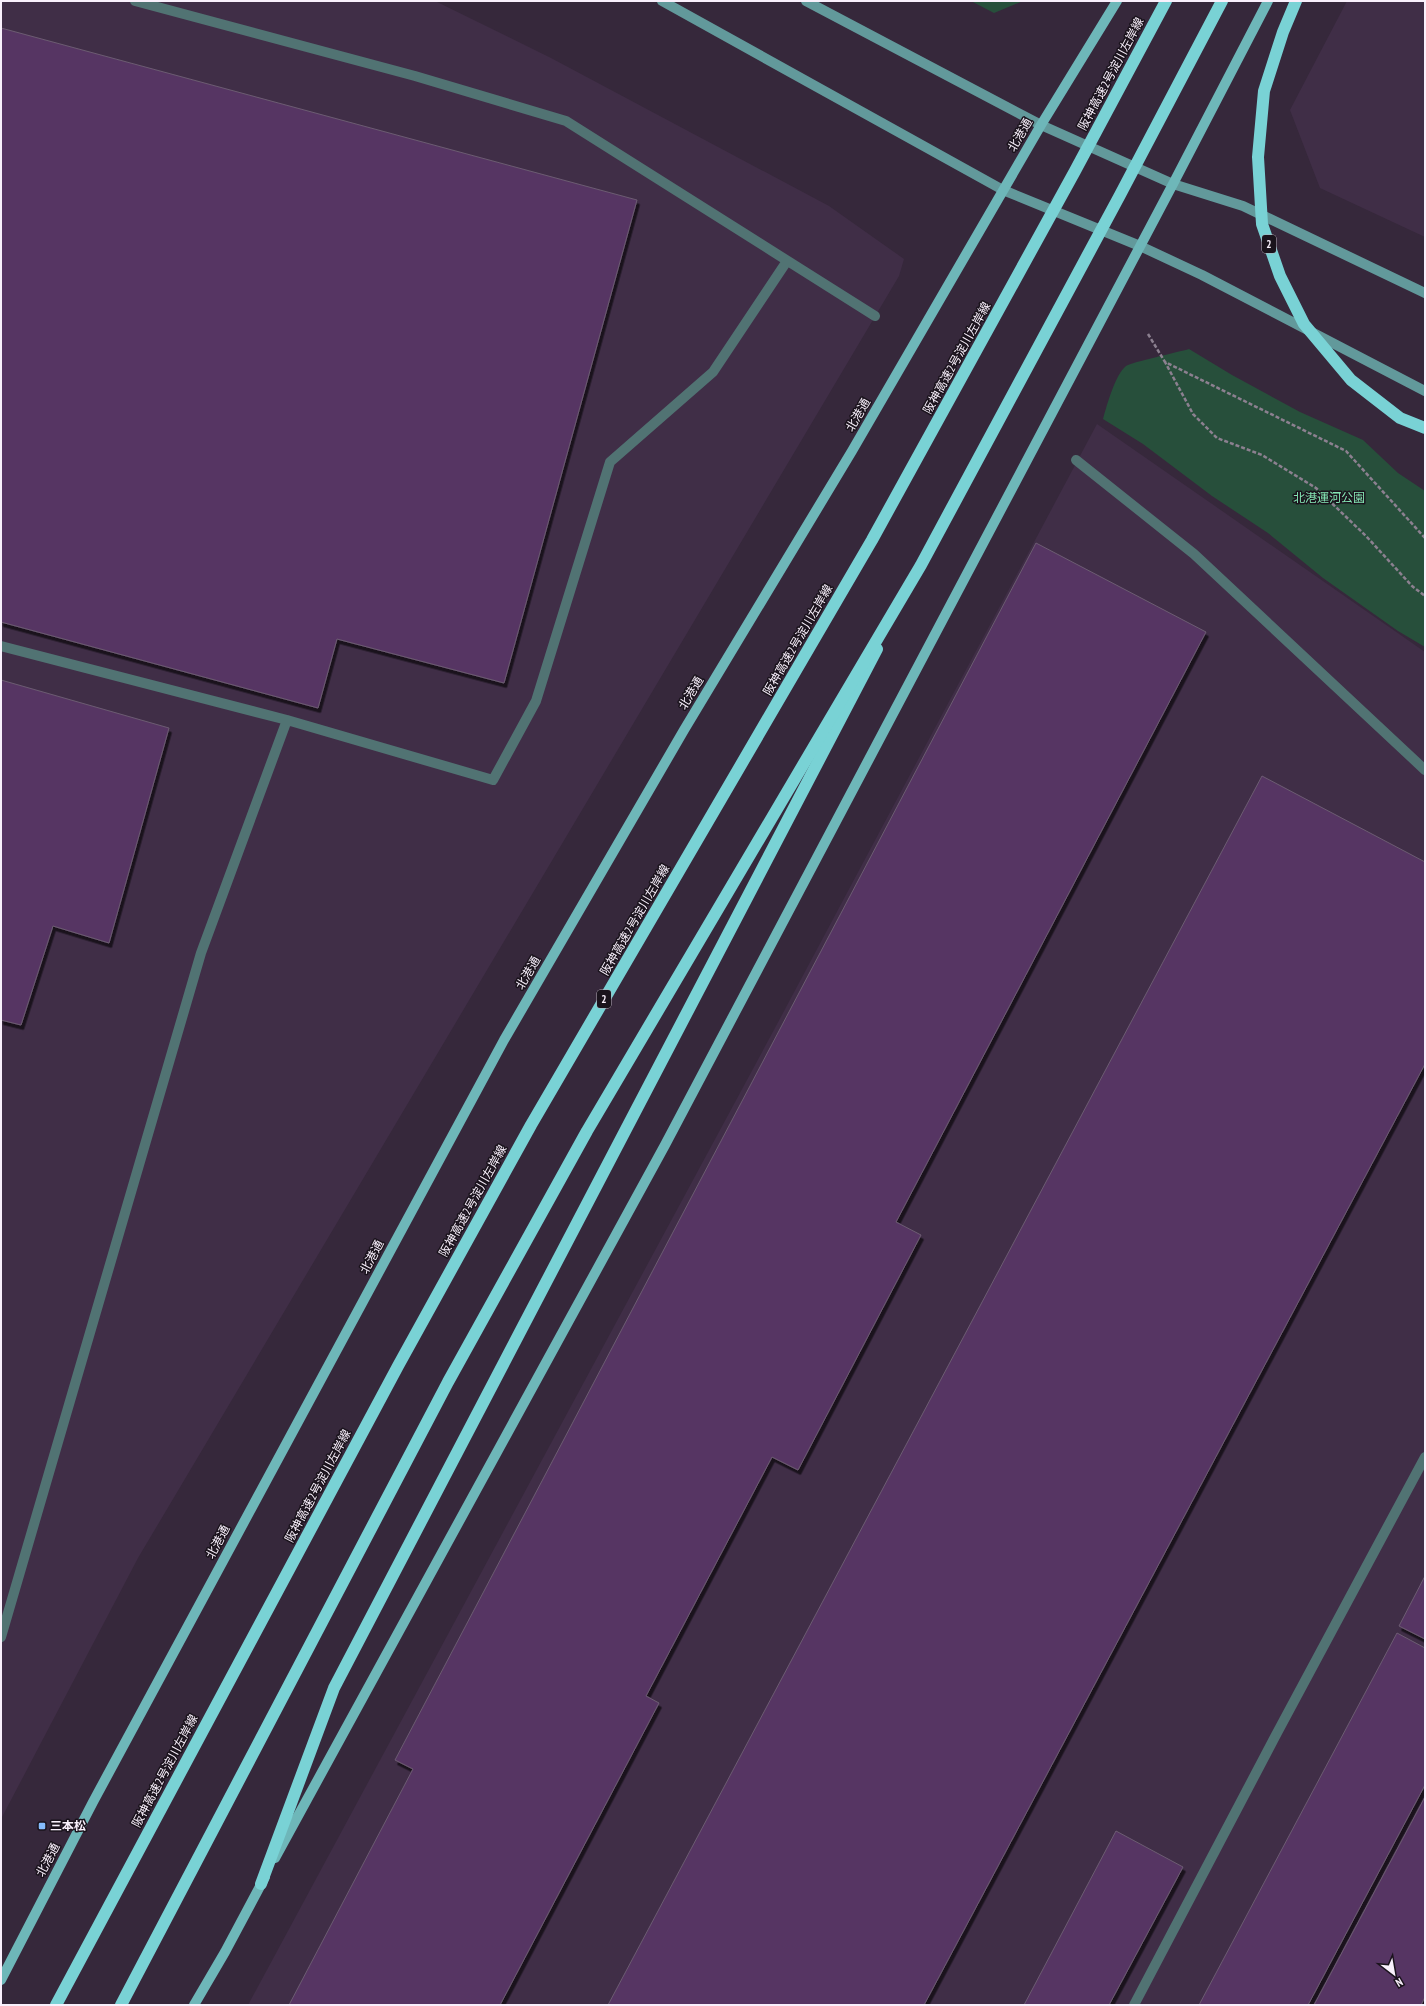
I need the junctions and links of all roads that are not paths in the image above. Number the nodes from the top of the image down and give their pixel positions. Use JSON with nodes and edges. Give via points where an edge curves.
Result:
{"nodes":[{"id":1,"x":135,"y":1,"type":"edge"},
{"id":2,"x":662,"y":1,"type":"edge"},
{"id":3,"x":806,"y":1,"type":"edge"},
{"id":4,"x":1117,"y":1,"type":"edge"},
{"id":5,"x":1166,"y":1,"type":"edge"},
{"id":6,"x":1222,"y":1,"type":"edge"},
{"id":7,"x":1268,"y":1,"type":"edge"},
{"id":8,"x":1296,"y":1,"type":"edge"},
{"id":9,"x":1041,"y":125,"type":"junction"},
{"id":10,"x":1173,"y":184,"type":"junction"},
{"id":11,"x":1003,"y":190,"type":"junction"},
{"id":12,"x":1140,"y":246,"type":"junction"},
{"id":13,"x":787,"y":261,"type":"junction"},
{"id":14,"x":1425,"y":293,"type":"edge"},
{"id":15,"x":875,"y":316,"type":"dead end"},
{"id":16,"x":1425,"y":391,"type":"edge"},
{"id":17,"x":1425,"y":428,"type":"edge"},
{"id":18,"x":1076,"y":460,"type":"dead end"},
{"id":19,"x":921,"y":565,"type":"junction"},
{"id":20,"x":1,"y":646,"type":"edge"},
{"id":21,"x":287,"y":720,"type":"junction"},
{"id":22,"x":1425,"y":770,"type":"edge"},
{"id":23,"x":1425,"y":1457,"type":"edge"},
{"id":24,"x":1,"y":1637,"type":"edge"},
{"id":25,"x":261,"y":1884,"type":"junction"},
{"id":26,"x":1,"y":1980,"type":"edge"},
{"id":27,"x":56,"y":2005,"type":"edge"},
{"id":28,"x":121,"y":2005,"type":"edge"},
{"id":29,"x":194,"y":2005,"type":"edge"},
{"id":30,"x":1134,"y":2005,"type":"edge"}],
"edges":[{"from":1,"to":13,"type":"lane","via":[[407,74],[566,121]]},
{"from":2,"to":11,"type":"street"},
{"from":3,"to":9,"type":"street"},
{"from":4,"to":9,"type":"main road","name":"北港通"},
{"from":5,"to":27,"type":"highway","name":"阪神高速2号淀川左岸線","number":"2","bridge":true,"via":[[1072,178],[872,540],[516,1153],[391,1380]]},
{"from":6,"to":19,"type":"highway","bridge":true},
{"from":7,"to":10,"type":"main road"},
{"from":8,"to":17,"type":"highway","number":"2","bridge":true,"via":[[1264,91],[1258,156],[1262,224],[1280,276],[1304,324],[1351,380],[1400,418]]},
{"from":9,"to":10,"type":"street"},
{"from":9,"to":11,"type":"main road","name":"北港通"},
{"from":10,"to":12,"type":"main road"},
{"from":10,"to":14,"type":"street","via":[[1243,206]]},
{"from":11,"to":12,"type":"street"},
{"from":11,"to":26,"type":"main road","name":"北港通","via":[[504,1040],[93,1802]]},
{"from":12,"to":16,"type":"street","via":[[1202,275]]},
{"from":12,"to":25,"type":"main road","via":[[665,1145]]},
{"from":13,"to":15,"type":"lane"},
{"from":13,"to":21,"type":"lane","via":[[713,372],[610,462],[536,701],[494,780]]},
{"from":18,"to":22,"type":"lane","via":[[1194,554]]},
{"from":19,"to":25,"type":"highway","bridge":true,"via":[[334,1688]]},
{"from":19,"to":28,"type":"highway","bridge":true,"via":[[583,1138],[448,1382]]},
{"from":20,"to":21,"type":"lane"},
{"from":21,"to":24,"type":"lane","via":[[200,953]]},
{"from":23,"to":30,"type":"lane"},
{"from":25,"to":29,"type":"main road"}]}
